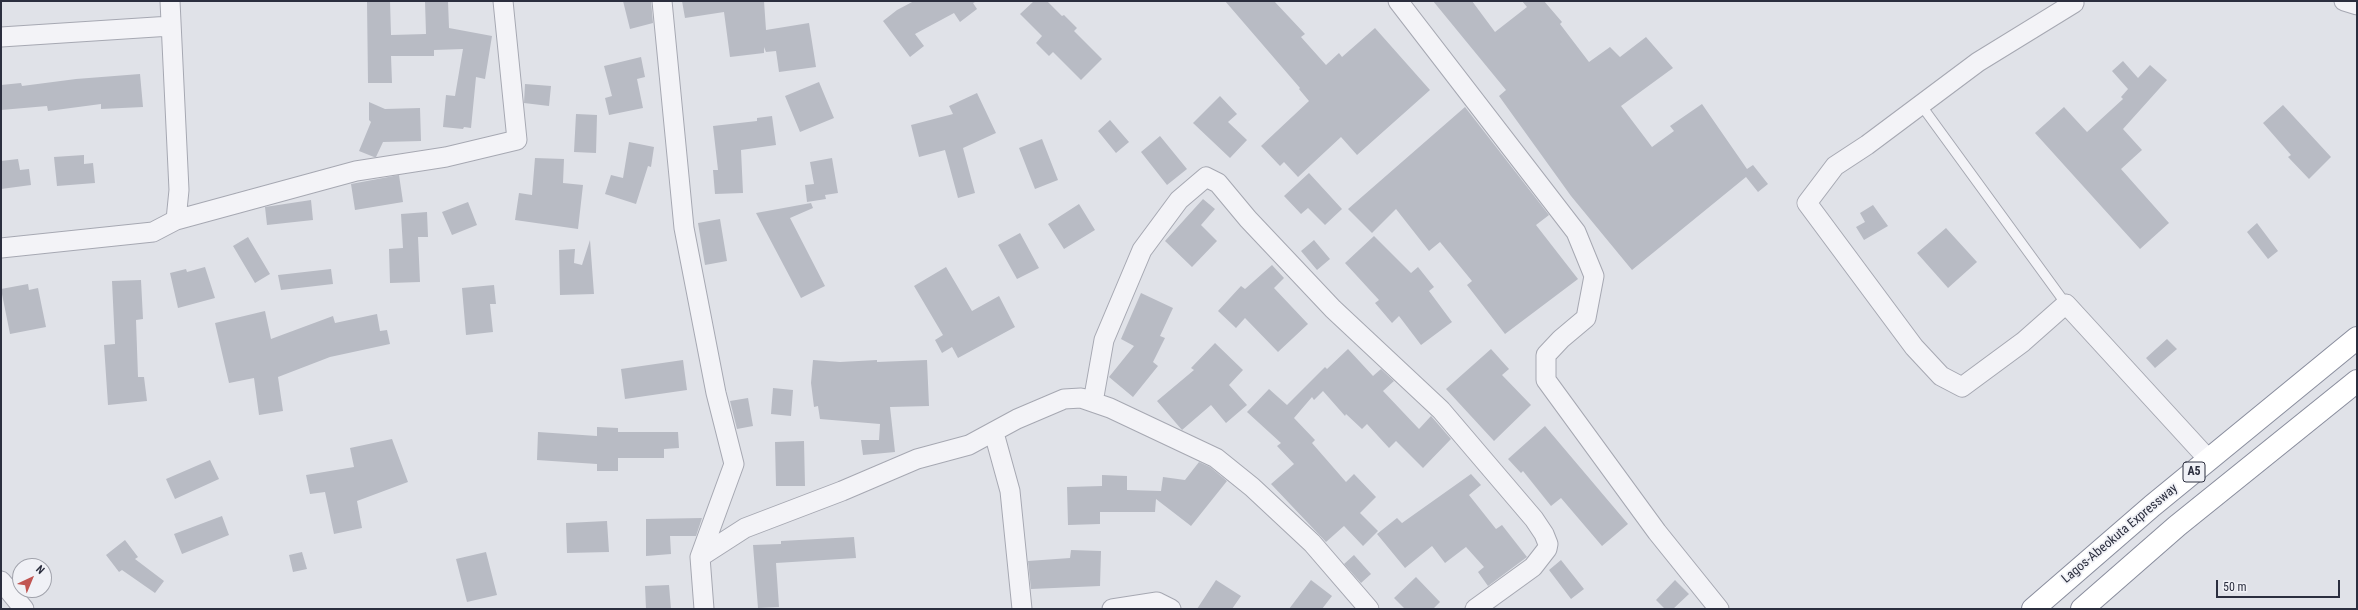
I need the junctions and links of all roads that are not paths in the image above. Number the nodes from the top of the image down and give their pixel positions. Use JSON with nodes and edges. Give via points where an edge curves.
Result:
{"nodes":[{"id":1,"x":170,"y":1,"type":"edge"},
{"id":2,"x":503,"y":1,"type":"edge"},
{"id":3,"x":662,"y":1,"type":"edge"},
{"id":4,"x":1398,"y":1,"type":"edge"},
{"id":5,"x":2344,"y":1,"type":"edge"},
{"id":6,"x":2074,"y":3,"type":"dead end"},
{"id":7,"x":2357,"y":5,"type":"edge"},
{"id":8,"x":171,"y":26,"type":"junction"},
{"id":9,"x":1,"y":37,"type":"edge"},
{"id":10,"x":1921,"y":105,"type":"junction"},
{"id":11,"x":176,"y":220,"type":"junction"},
{"id":12,"x":1,"y":248,"type":"edge"},
{"id":13,"x":2066,"y":304,"type":"junction"},
{"id":14,"x":2357,"y":338,"type":"edge"},
{"id":15,"x":2357,"y":381,"type":"edge"},
{"id":16,"x":1093,"y":402,"type":"junction"},
{"id":17,"x":994,"y":433,"type":"junction"},
{"id":18,"x":2209,"y":460,"type":"junction"},
{"id":19,"x":700,"y":557,"type":"junction"},
{"id":20,"x":1,"y":581,"type":"edge"},
{"id":21,"x":24,"y":609,"type":"edge"},
{"id":22,"x":704,"y":609,"type":"edge"},
{"id":23,"x":1022,"y":609,"type":"edge"},
{"id":24,"x":1112,"y":609,"type":"edge"},
{"id":25,"x":1171,"y":609,"type":"edge"},
{"id":26,"x":1369,"y":609,"type":"edge"},
{"id":27,"x":1475,"y":609,"type":"edge"},
{"id":28,"x":1719,"y":609,"type":"edge"},
{"id":29,"x":2033,"y":609,"type":"edge"},
{"id":30,"x":2082,"y":609,"type":"edge"}],
"edges":[{"from":1,"to":8,"type":"street"},
{"from":2,"to":11,"type":"street","via":[[517,140],[446,157],[356,171]]},
{"from":3,"to":19,"type":"street","via":[[684,228],[716,393],[734,464]]},
{"from":4,"to":28,"type":"street","via":[[1576,232],[1594,276],[1586,318],[1560,339],[1546,355],[1546,380],[1657,532]]},
{"from":5,"to":7,"type":"street"},
{"from":6,"to":10,"type":"street","via":[[1978,62]]},
{"from":8,"to":9,"type":"street"},
{"from":8,"to":11,"type":"street","via":[[179,190]]},
{"from":10,"to":13,"type":"lane"},
{"from":10,"to":13,"type":"street","via":[[1835,166],[1807,203],[1914,347],[1941,376],[1962,387],[2023,342]]},
{"from":11,"to":12,"type":"street","via":[[153,232]]},
{"from":13,"to":18,"type":"street"},
{"from":14,"to":18,"type":"highway","name":"Lagos-Abeokuta Expressway","number":"A5"},
{"from":15,"to":30,"type":"highway","number":"A5","via":[[2177,526]]},
{"from":16,"to":17,"type":"street","via":[[1081,398],[1064,399],[1017,419]]},
{"from":16,"to":26,"type":"street","via":[[1216,458],[1252,486],[1312,543]]},
{"from":16,"to":27,"type":"street","via":[[1104,340],[1142,250],[1185,196],[1206,177],[1218,184],[1248,220],[1333,309],[1441,410],[1544,534],[1547,549],[1533,567]]},
{"from":17,"to":19,"type":"street","via":[[969,445],[917,459],[745,528]]},
{"from":17,"to":23,"type":"street","via":[[1010,491]]},
{"from":18,"to":29,"type":"highway","name":"Lagos-Abeokuta Expressway","number":"A5"},
{"from":19,"to":22,"type":"street"},
{"from":20,"to":21,"type":"street"},
{"from":24,"to":25,"type":"street","via":[[1157,602]]}]}
